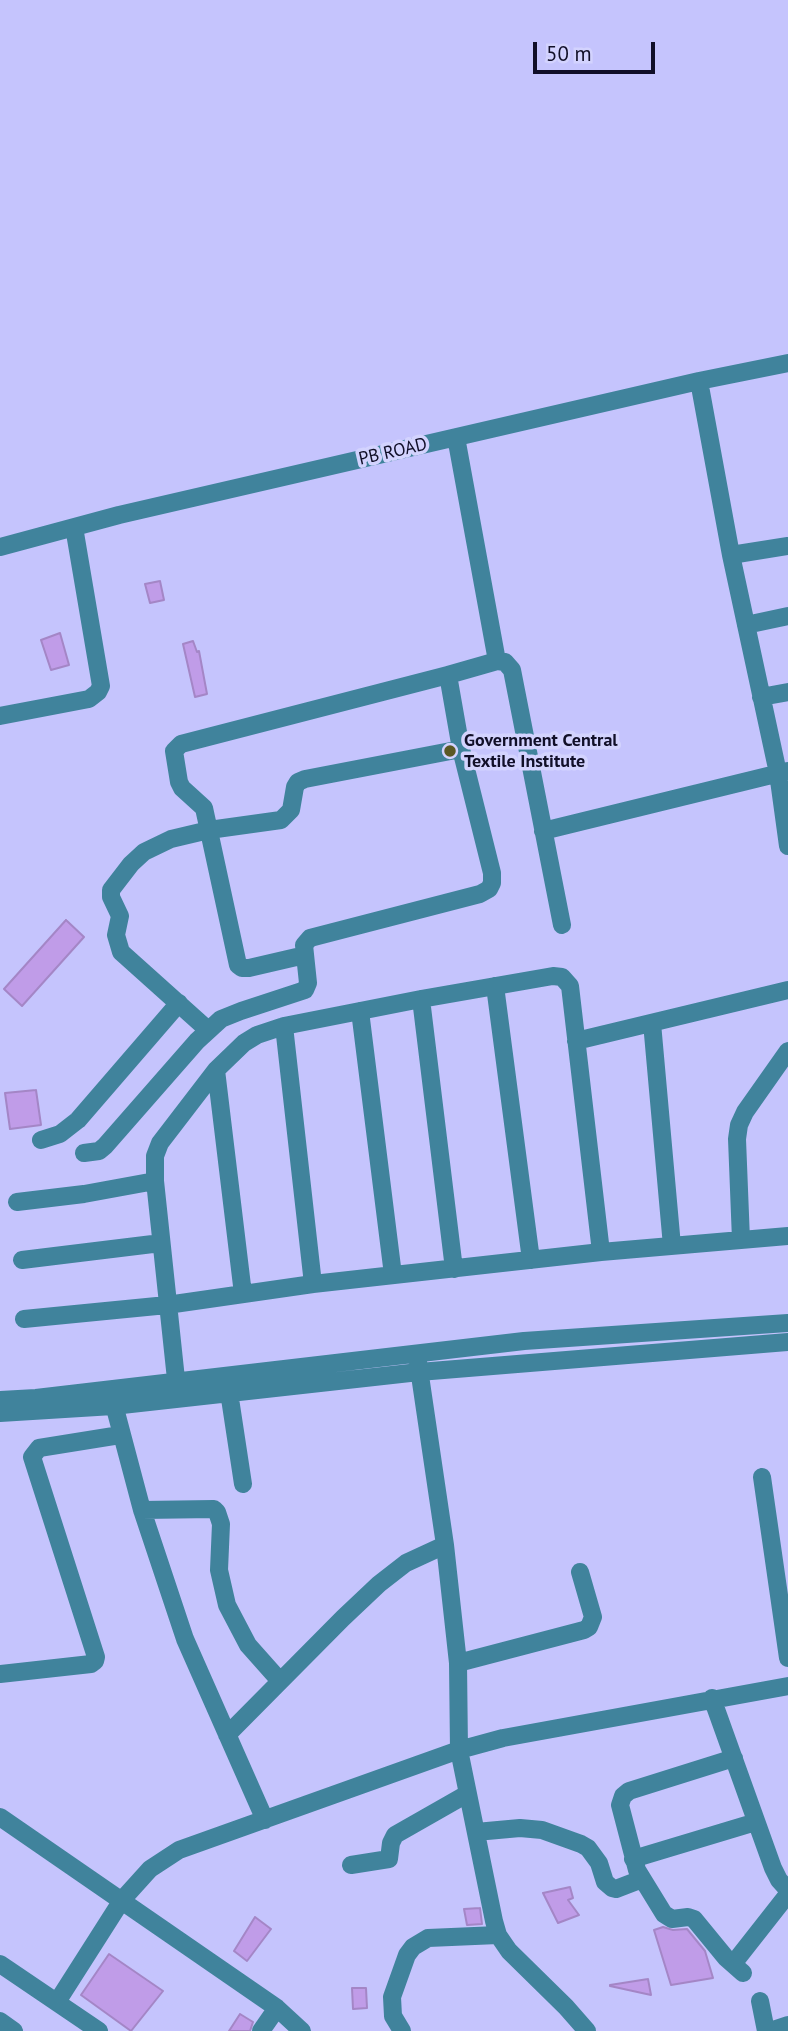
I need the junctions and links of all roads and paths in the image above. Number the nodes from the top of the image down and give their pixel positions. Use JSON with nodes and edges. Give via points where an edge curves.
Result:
{"nodes":[{"id":1,"x":788,"y":363,"type":"edge"},
{"id":2,"x":699,"y":381,"type":"junction"},
{"id":3,"x":456,"y":437,"type":"junction"},
{"id":4,"x":74,"y":527,"type":"junction"},
{"id":5,"x":788,"y":545,"type":"edge"},
{"id":6,"x":0,"y":547,"type":"edge"},
{"id":7,"x":731,"y":555,"type":"junction"},
{"id":8,"x":788,"y":616,"type":"edge"},
{"id":9,"x":746,"y":625,"type":"junction"},
{"id":10,"x":497,"y":661,"type":"junction"},
{"id":11,"x":448,"y":675,"type":"junction"},
{"id":12,"x":788,"y":692,"type":"edge"},
{"id":13,"x":761,"y":697,"type":"junction"},
{"id":14,"x":0,"y":716,"type":"edge"},
{"id":15,"x":461,"y":749,"type":"junction"},
{"id":16,"x":783,"y":772,"type":"edge"},
{"id":17,"x":209,"y":830,"type":"junction"},
{"id":18,"x":543,"y":831,"type":"junction"},
{"id":19,"x":787,"y":840,"type":"edge"},
{"id":20,"x":562,"y":925,"type":"dead end"},
{"id":21,"x":305,"y":955,"type":"junction"},
{"id":22,"x":495,"y":986,"type":"junction"},
{"id":23,"x":788,"y":990,"type":"edge"},
{"id":24,"x":421,"y":999,"type":"junction"},
{"id":25,"x":178,"y":1003,"type":"junction"},
{"id":26,"x":360,"y":1011,"type":"junction"},
{"id":27,"x":652,"y":1023,"type":"junction"},
{"id":28,"x":284,"y":1026,"type":"junction"},
{"id":29,"x":208,"y":1030,"type":"junction"},
{"id":30,"x":576,"y":1041,"type":"junction"},
{"id":31,"x":788,"y":1051,"type":"edge"},
{"id":32,"x":216,"y":1070,"type":"junction"},
{"id":33,"x":41,"y":1140,"type":"dead end"},
{"id":34,"x":84,"y":1153,"type":"dead end"},
{"id":35,"x":155,"y":1181,"type":"junction"},
{"id":36,"x":17,"y":1202,"type":"dead end"},
{"id":37,"x":788,"y":1236,"type":"edge"},
{"id":38,"x":741,"y":1240,"type":"junction"},
{"id":39,"x":161,"y":1243,"type":"junction"},
{"id":40,"x":672,"y":1246,"type":"junction"},
{"id":41,"x":601,"y":1252,"type":"junction"},
{"id":42,"x":22,"y":1260,"type":"dead end"},
{"id":43,"x":531,"y":1260,"type":"junction"},
{"id":44,"x":454,"y":1269,"type":"junction"},
{"id":45,"x":393,"y":1275,"type":"junction"},
{"id":46,"x":313,"y":1284,"type":"junction"},
{"id":47,"x":243,"y":1294,"type":"junction"},
{"id":48,"x":167,"y":1305,"type":"junction"},
{"id":49,"x":24,"y":1320,"type":"dead end"},
{"id":50,"x":788,"y":1322,"type":"edge"},
{"id":51,"x":524,"y":1341,"type":"junction"},
{"id":52,"x":788,"y":1342,"type":"edge"},
{"id":53,"x":417,"y":1354,"type":"junction"},
{"id":54,"x":525,"y":1363,"type":"junction"},
{"id":55,"x":334,"y":1372,"type":"junction"},
{"id":56,"x":419,"y":1372,"type":"junction"},
{"id":57,"x":249,"y":1382,"type":"junction"},
{"id":58,"x":177,"y":1389,"type":"junction"},
{"id":59,"x":229,"y":1392,"type":"junction"},
{"id":60,"x":112,"y":1397,"type":"junction"},
{"id":61,"x":0,"y":1400,"type":"edge"},
{"id":62,"x":0,"y":1413,"type":"edge"},
{"id":63,"x":120,"y":1435,"type":"junction"},
{"id":64,"x":762,"y":1477,"type":"dead end"},
{"id":65,"x":243,"y":1484,"type":"dead end"},
{"id":66,"x":142,"y":1510,"type":"junction"},
{"id":67,"x":445,"y":1545,"type":"junction"},
{"id":68,"x":580,"y":1572,"type":"dead end"},
{"id":69,"x":782,"y":1574,"type":"edge"},
{"id":70,"x":788,"y":1658,"type":"edge"},
{"id":71,"x":458,"y":1663,"type":"junction"},
{"id":72,"x":0,"y":1674,"type":"edge"},
{"id":73,"x":280,"y":1681,"type":"junction"},
{"id":74,"x":788,"y":1686,"type":"edge"},
{"id":75,"x":712,"y":1698,"type":"junction"},
{"id":76,"x":227,"y":1735,"type":"junction"},
{"id":77,"x":459,"y":1750,"type":"junction"},
{"id":78,"x":734,"y":1758,"type":"junction"},
{"id":79,"x":467,"y":1794,"type":"junction"},
{"id":80,"x":0,"y":1817,"type":"edge"},
{"id":81,"x":265,"y":1820,"type":"junction"},
{"id":82,"x":756,"y":1822,"type":"junction"},
{"id":83,"x":476,"y":1832,"type":"junction"},
{"id":84,"x":633,"y":1858,"type":"junction"},
{"id":85,"x":351,"y":1865,"type":"dead end"},
{"id":86,"x":642,"y":1880,"type":"junction"},
{"id":87,"x":788,"y":1892,"type":"edge"},
{"id":88,"x":122,"y":1900,"type":"junction"},
{"id":89,"x":498,"y":1934,"type":"junction"},
{"id":90,"x":0,"y":1964,"type":"edge"},
{"id":91,"x":760,"y":2001,"type":"dead end"},
{"id":92,"x":57,"y":2002,"type":"junction"},
{"id":93,"x":278,"y":2008,"type":"junction"},
{"id":94,"x":0,"y":2021,"type":"edge"},
{"id":95,"x":788,"y":2025,"type":"edge"},
{"id":96,"x":14,"y":2031,"type":"edge"},
{"id":97,"x":99,"y":2031,"type":"edge"},
{"id":98,"x":261,"y":2031,"type":"edge"},
{"id":99,"x":302,"y":2031,"type":"edge"},
{"id":100,"x":402,"y":2031,"type":"edge"},
{"id":101,"x":587,"y":2031,"type":"edge"},
{"id":102,"x":768,"y":2031,"type":"edge"}],
"edges":[{"from":1,"to":2,"type":"street","name":"PB ROAD"},
{"from":2,"to":3,"type":"street","name":"PB ROAD"},
{"from":2,"to":7,"type":"street"},
{"from":3,"to":4,"type":"street","name":"PB ROAD"},
{"from":3,"to":10,"type":"street"},
{"from":4,"to":6,"type":"street","name":"PB ROAD"},
{"from":4,"to":14,"type":"street","via":[[101,686],[89,699]]},
{"from":5,"to":7,"type":"street"},
{"from":7,"to":9,"type":"street"},
{"from":8,"to":9,"type":"street"},
{"from":9,"to":13,"type":"street"},
{"from":10,"to":11,"type":"street"},
{"from":10,"to":18,"type":"street","via":[[512,670]]},
{"from":11,"to":15,"type":"street"},
{"from":11,"to":17,"type":"street","via":[[181,744],[174,751],[179,782],[204,808]]},
{"from":12,"to":13,"type":"street"},
{"from":13,"to":16,"type":"street"},
{"from":15,"to":17,"type":"street","via":[[305,779],[295,787],[285,817]]},
{"from":15,"to":21,"type":"street","via":[[492,873],[489,889],[317,935],[306,941]]},
{"from":16,"to":18,"type":"street"},
{"from":16,"to":19,"type":"street"},
{"from":17,"to":21,"type":"street","via":[[238,965],[249,968]]},
{"from":17,"to":25,"type":"street","via":[[171,839],[144,852],[111,890],[120,916],[116,934],[121,952]]},
{"from":18,"to":20,"type":"street"},
{"from":21,"to":29,"type":"street","via":[[305,990],[230,1014]]},
{"from":22,"to":24,"type":"street"},
{"from":22,"to":30,"type":"street","via":[[562,977],[570,986]]},
{"from":22,"to":43,"type":"street"},
{"from":23,"to":27,"type":"street"},
{"from":24,"to":26,"type":"street"},
{"from":24,"to":44,"type":"street"},
{"from":25,"to":29,"type":"street"},
{"from":25,"to":33,"type":"street","via":[[78,1120],[60,1134]]},
{"from":26,"to":28,"type":"street"},
{"from":26,"to":45,"type":"street"},
{"from":27,"to":30,"type":"street"},
{"from":27,"to":40,"type":"street"},
{"from":28,"to":32,"type":"street","via":[[244,1043]]},
{"from":28,"to":46,"type":"street"},
{"from":29,"to":34,"type":"street","via":[[105,1146]]},
{"from":30,"to":41,"type":"street"},
{"from":31,"to":38,"type":"street","via":[[739,1125]]},
{"from":32,"to":35,"type":"street","via":[[160,1143]]},
{"from":32,"to":47,"type":"street"},
{"from":35,"to":36,"type":"street"},
{"from":35,"to":39,"type":"street"},
{"from":37,"to":38,"type":"street"},
{"from":38,"to":40,"type":"street"},
{"from":39,"to":42,"type":"street"},
{"from":39,"to":48,"type":"street"},
{"from":40,"to":41,"type":"street"},
{"from":41,"to":43,"type":"street"},
{"from":43,"to":44,"type":"street"},
{"from":44,"to":45,"type":"street"},
{"from":45,"to":46,"type":"street"},
{"from":46,"to":47,"type":"street"},
{"from":47,"to":48,"type":"street"},
{"from":48,"to":49,"type":"street"},
{"from":48,"to":58,"type":"street"},
{"from":50,"to":51,"type":"street"},
{"from":51,"to":53,"type":"street"},
{"from":51,"to":54,"type":"street"},
{"from":52,"to":54,"type":"street"},
{"from":53,"to":55,"type":"street"},
{"from":53,"to":56,"type":"street"},
{"from":54,"to":56,"type":"street"},
{"from":55,"to":56,"type":"street"},
{"from":55,"to":57,"type":"street"},
{"from":56,"to":67,"type":"street"},
{"from":57,"to":58,"type":"street"},
{"from":57,"to":59,"type":"street"},
{"from":58,"to":59,"type":"street"},
{"from":58,"to":60,"type":"street"},
{"from":59,"to":65,"type":"street"},
{"from":60,"to":61,"type":"street"},
{"from":60,"to":62,"type":"street"},
{"from":60,"to":63,"type":"street"},
{"from":63,"to":66,"type":"street"},
{"from":63,"to":72,"type":"street","via":[[39,1448],[32,1457],[95,1661]]},
{"from":64,"to":69,"type":"street"},
{"from":66,"to":73,"type":"street","via":[[217,1512],[219,1570],[227,1605],[248,1645]]},
{"from":66,"to":76,"type":"street","via":[[185,1639]]},
{"from":67,"to":71,"type":"street"},
{"from":67,"to":73,"type":"street","via":[[394,1571]]},
{"from":68,"to":71,"type":"street","via":[[593,1617],[589,1627]]},
{"from":69,"to":70,"type":"street"},
{"from":71,"to":77,"type":"street"},
{"from":73,"to":76,"type":"street"},
{"from":74,"to":75,"type":"street"},
{"from":75,"to":77,"type":"street"},
{"from":75,"to":78,"type":"street"},
{"from":76,"to":81,"type":"street"},
{"from":77,"to":79,"type":"street"},
{"from":77,"to":81,"type":"street"},
{"from":78,"to":82,"type":"street"},
{"from":78,"to":84,"type":"street","via":[[623,1796],[620,1805]]},
{"from":79,"to":83,"type":"street"},
{"from":79,"to":85,"type":"street","via":[[395,1835],[389,1859]]},
{"from":80,"to":88,"type":"street"},
{"from":81,"to":88,"type":"street","via":[[179,1850],[150,1870]]},
{"from":82,"to":84,"type":"street"},
{"from":82,"to":87,"type":"street","via":[[779,1881]]},
{"from":83,"to":86,"type":"street","via":[[542,1830],[588,1848],[612,1888]]},
{"from":83,"to":89,"type":"street"},
{"from":84,"to":86,"type":"street"},
{"from":86,"to":87,"type":"street","via":[[667,1917],[692,1918],[738,1968]]},
{"from":88,"to":92,"type":"street"},
{"from":88,"to":93,"type":"street"},
{"from":89,"to":100,"type":"street","via":[[428,1938],[413,1947],[392,1997],[393,2016]]},
{"from":89,"to":101,"type":"street"},
{"from":90,"to":92,"type":"street"},
{"from":91,"to":102,"type":"street"},
{"from":92,"to":97,"type":"street"},
{"from":93,"to":98,"type":"street"},
{"from":93,"to":99,"type":"street"},
{"from":94,"to":96,"type":"street"},
{"from":95,"to":102,"type":"street"}]}
